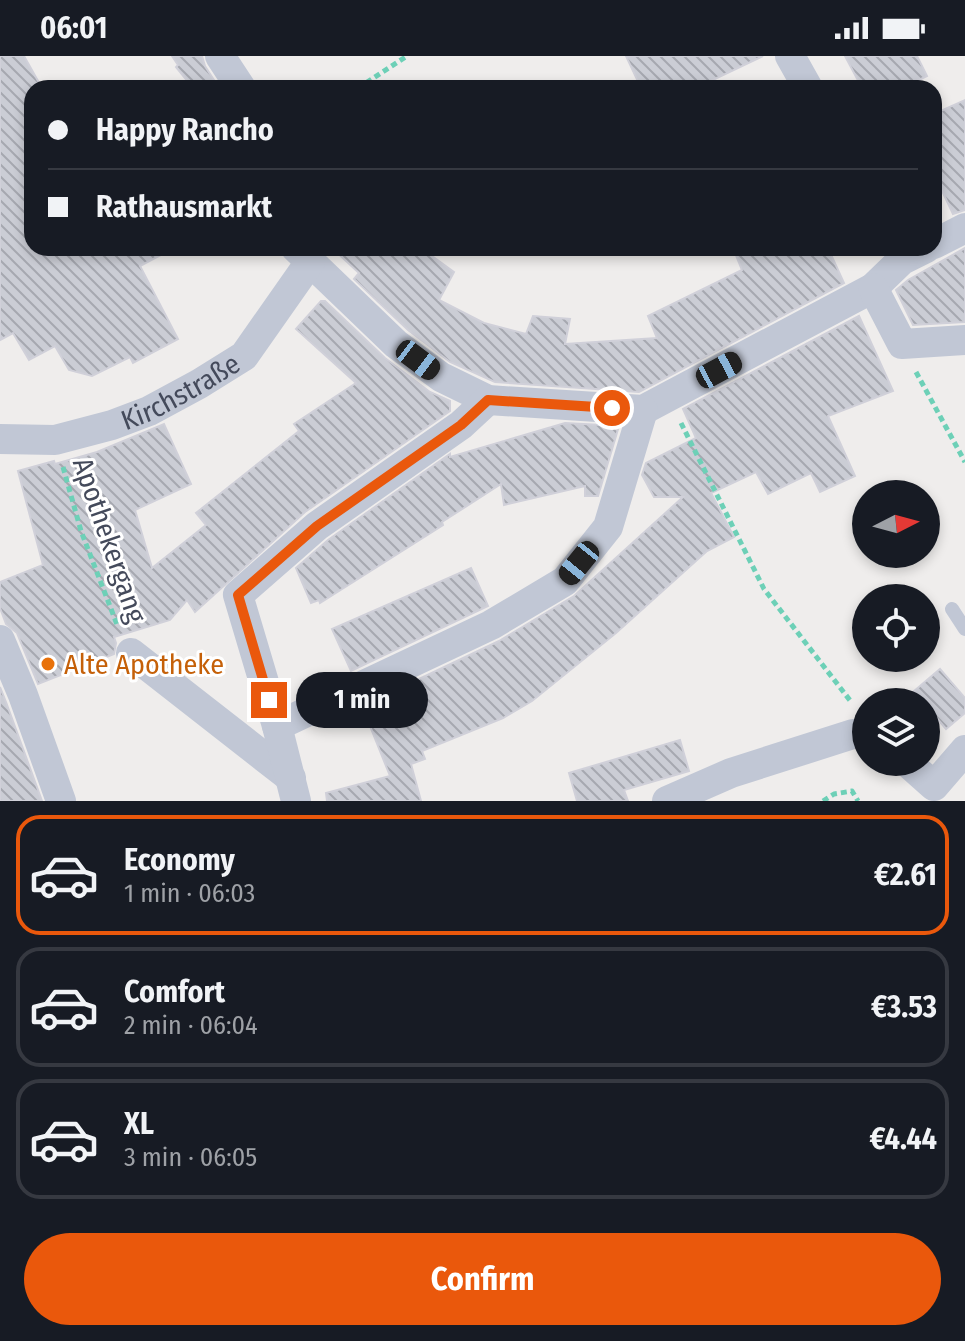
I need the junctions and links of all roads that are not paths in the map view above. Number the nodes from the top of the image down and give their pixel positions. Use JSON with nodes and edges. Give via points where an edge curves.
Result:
{"nodes":[{"id":1,"x":220,"y":56,"type":"edge"},
{"id":2,"x":790,"y":56,"type":"edge"},
{"id":3,"x":236,"y":80,"type":"edge"},
{"id":4,"x":804,"y":80,"type":"edge"},
{"id":5,"x":965,"y":228,"type":"edge"},
{"id":6,"x":942,"y":240,"type":"edge"},
{"id":7,"x":302,"y":256,"type":"edge"},
{"id":8,"x":304,"y":256,"type":"edge"},
{"id":9,"x":904,"y":256,"type":"edge"},
{"id":10,"x":873,"y":288,"type":"junction"},
{"id":11,"x":965,"y":340,"type":"edge"},
{"id":12,"x":488,"y":400,"type":"junction"},
{"id":13,"x":656,"y":403,"type":"junction"},
{"id":14,"x":0,"y":439,"type":"edge"},
{"id":15,"x":952,"y":609,"type":"dead end"},
{"id":16,"x":965,"y":629,"type":"edge"},
{"id":17,"x":0,"y":640,"type":"edge"},
{"id":18,"x":131,"y":653,"type":"road end"},
{"id":19,"x":277,"y":726,"type":"junction"},
{"id":20,"x":852,"y":734,"type":"edge"},
{"id":21,"x":965,"y":750,"type":"edge"},
{"id":22,"x":923,"y":776,"type":"edge"},
{"id":23,"x":293,"y":789,"type":"edge"},
{"id":24,"x":61,"y":801,"type":"edge"},
{"id":25,"x":667,"y":801,"type":"edge"}],
"edges":[{"from":1,"to":3,"type":"street"},
{"from":2,"to":4,"type":"street"},
{"from":5,"to":6,"type":"street"},
{"from":7,"to":14,"type":"street","name":"Kirchstraße","via":[[244,356],[199,384],[112,425],[55,440]]},
{"from":8,"to":12,"type":"street","via":[[396,344],[441,377]]},
{"from":9,"to":10,"type":"street"},
{"from":10,"to":11,"type":"street","via":[[902,344]]},
{"from":10,"to":13,"type":"street"},
{"from":12,"to":13,"type":"street"},
{"from":12,"to":19,"type":"street","via":[[461,425],[317,526],[238,595]]},
{"from":13,"to":19,"type":"street","via":[[608,527],[565,581],[491,625]]},
{"from":15,"to":16,"type":"lane"},
{"from":17,"to":24,"type":"street"},
{"from":18,"to":23,"type":"street"},
{"from":19,"to":23,"type":"street"},
{"from":20,"to":25,"type":"street","via":[[731,773]]},
{"from":21,"to":22,"type":"street","via":[[934,786]]}]}
